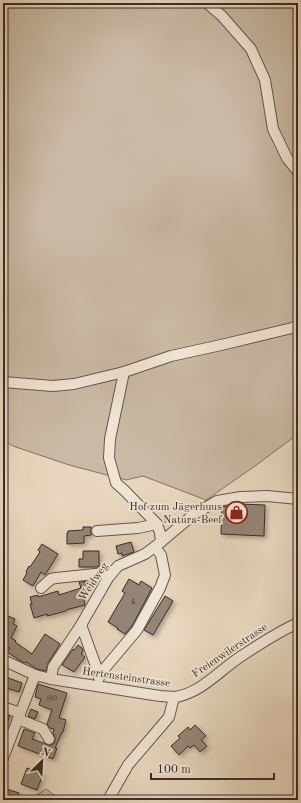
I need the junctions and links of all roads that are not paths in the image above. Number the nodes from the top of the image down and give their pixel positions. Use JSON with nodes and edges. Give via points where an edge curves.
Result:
{"nodes":[{"id":1,"x":207,"y":3,"type":"edge"},
{"id":2,"x":298,"y":172,"type":"edge"},
{"id":3,"x":298,"y":325,"type":"edge"},
{"id":4,"x":124,"y":372,"type":"junction"},
{"id":5,"x":3,"y":382,"type":"edge"},
{"id":6,"x":298,"y":499,"type":"edge"},
{"id":7,"x":157,"y":524,"type":"junction"},
{"id":8,"x":97,"y":531,"type":"dead end"},
{"id":9,"x":158,"y":544,"type":"junction"},
{"id":10,"x":111,"y":573,"type":"junction"},
{"id":11,"x":40,"y":588,"type":"dead end"},
{"id":12,"x":298,"y":623,"type":"edge"},
{"id":13,"x":81,"y":626,"type":"junction"},
{"id":14,"x":3,"y":660,"type":"edge"},
{"id":15,"x":98,"y":672,"type":"junction"},
{"id":16,"x":35,"y":675,"type":"junction"},
{"id":17,"x":51,"y":679,"type":"junction"},
{"id":18,"x":98,"y":686,"type":"junction"},
{"id":19,"x":174,"y":697,"type":"junction"},
{"id":20,"x":3,"y":707,"type":"edge"},
{"id":21,"x":19,"y":716,"type":"junction"},
{"id":22,"x":49,"y":739,"type":"dead end"},
{"id":23,"x":3,"y":758,"type":"edge"},
{"id":24,"x":108,"y":800,"type":"edge"}],
"edges":[{"from":1,"to":2,"type":"street","via":[[251,49],[265,80],[273,129],[287,158]]},
{"from":3,"to":4,"type":"street","via":[[221,346],[171,356]]},
{"from":4,"to":5,"type":"street","via":[[74,384],[53,386]]},
{"from":4,"to":7,"type":"street","via":[[110,439],[109,458],[116,483]]},
{"from":6,"to":9,"type":"street","name":"Weidweg","via":[[267,496],[217,501],[193,515]]},
{"from":7,"to":8,"type":"street"},
{"from":7,"to":9,"type":"street","via":[[160,533]]},
{"from":9,"to":10,"type":"street","name":"Weidweg","via":[[145,554],[118,566]]},
{"from":9,"to":15,"type":"street","via":[[165,575],[160,588],[138,630],[105,668]]},
{"from":10,"to":11,"type":"street","via":[[56,578]]},
{"from":10,"to":13,"type":"street","name":"Weidweg"},
{"from":12,"to":19,"type":"street","name":"Freienwilerstrasse","via":[[239,657],[201,686]]},
{"from":13,"to":15,"type":"street"},
{"from":13,"to":17,"type":"street","name":"Weidweg","via":[[53,667]]},
{"from":14,"to":16,"type":"street","name":"Hertensteinstrasse"},
{"from":15,"to":18,"type":"street"},
{"from":16,"to":17,"type":"street","name":"Hertensteinstrasse"},
{"from":16,"to":21,"type":"street"},
{"from":17,"to":18,"type":"street","name":"Hertensteinstrasse"},
{"from":18,"to":19,"type":"street","name":"Hertensteinstrasse"},
{"from":19,"to":24,"type":"street","name":"Hertensteinstrasse","via":[[169,717],[128,765]]},
{"from":20,"to":21,"type":"street"},
{"from":21,"to":22,"type":"street","via":[[43,730]]},
{"from":21,"to":23,"type":"street"}]}
